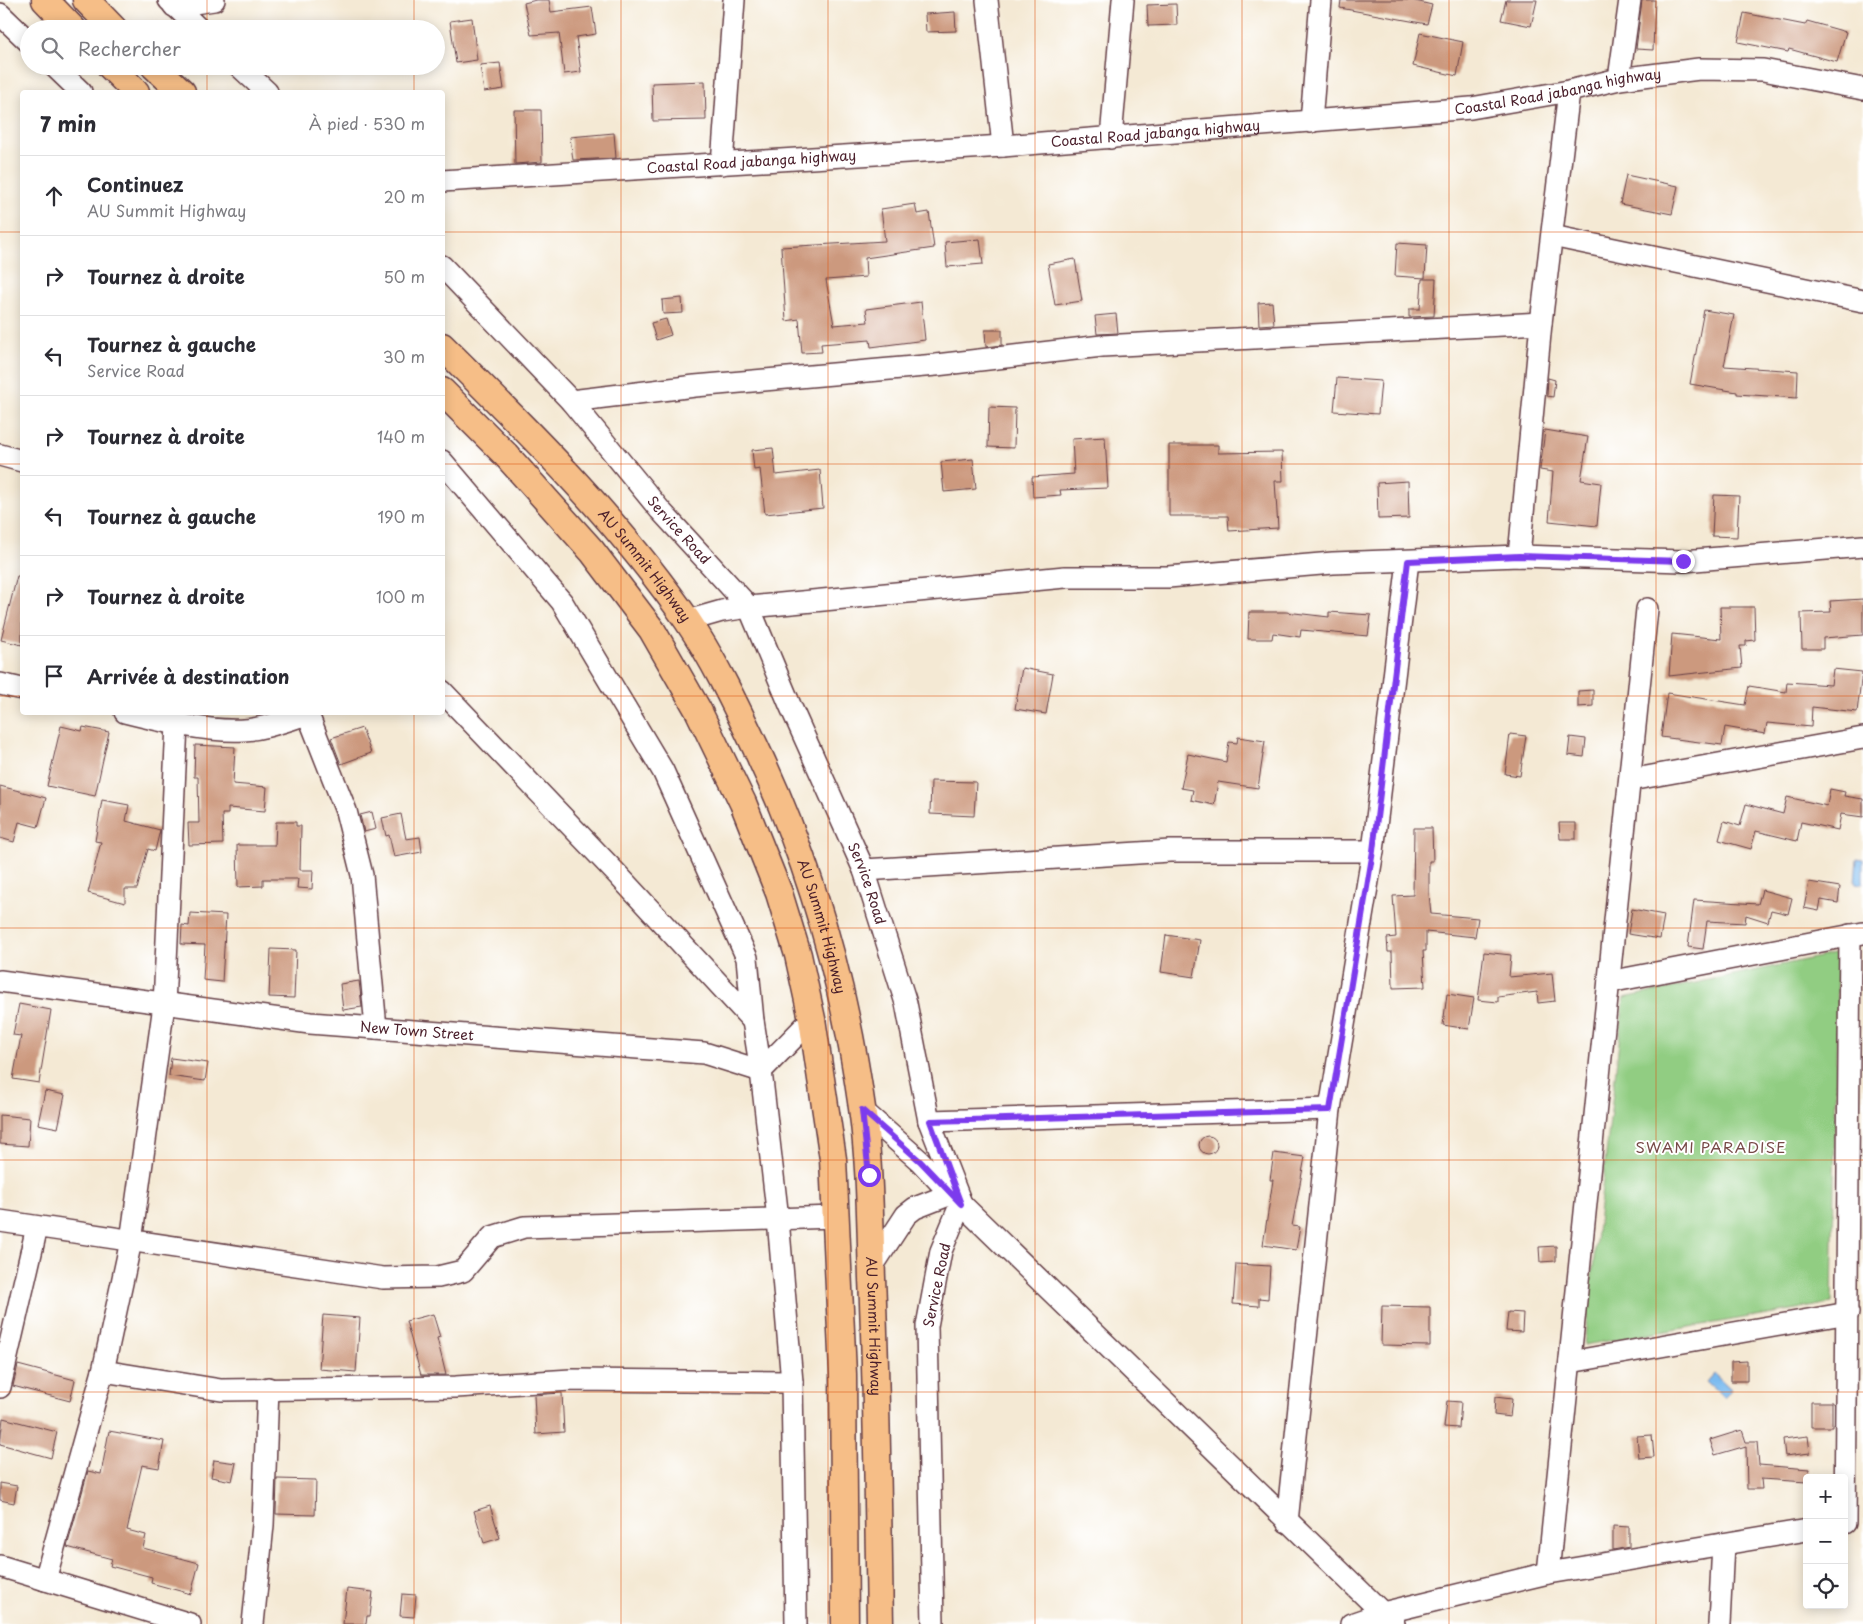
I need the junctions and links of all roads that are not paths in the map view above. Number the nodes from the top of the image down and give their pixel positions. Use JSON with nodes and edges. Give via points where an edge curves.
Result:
{"nodes":[{"id":1,"x":45,"y":0,"type":"edge"},
{"id":2,"x":86,"y":0,"type":"edge"},
{"id":3,"x":214,"y":0,"type":"edge"},
{"id":4,"x":734,"y":0,"type":"edge"},
{"id":5,"x":987,"y":0,"type":"edge"},
{"id":6,"x":1123,"y":0,"type":"edge"},
{"id":7,"x":1321,"y":0,"type":"edge"},
{"id":8,"x":1630,"y":0,"type":"edge"},
{"id":9,"x":171,"y":3,"type":"edge"},
{"id":10,"x":0,"y":14,"type":"edge"},
{"id":11,"x":64,"y":20,"type":"edge"},
{"id":12,"x":105,"y":20,"type":"edge"},
{"id":13,"x":189,"y":20,"type":"edge"},
{"id":14,"x":20,"y":33,"type":"edge"},
{"id":15,"x":63,"y":75,"type":"edge"},
{"id":16,"x":119,"y":75,"type":"edge"},
{"id":17,"x":164,"y":75,"type":"edge"},
{"id":18,"x":249,"y":75,"type":"edge"},
{"id":19,"x":1619,"y":79,"type":"junction"},
{"id":20,"x":1863,"y":89,"type":"edge"},
{"id":21,"x":79,"y":90,"type":"edge"},
{"id":22,"x":134,"y":90,"type":"edge"},
{"id":23,"x":180,"y":90,"type":"edge"},
{"id":24,"x":265,"y":90,"type":"edge"},
{"id":25,"x":1569,"y":91,"type":"junction"},
{"id":26,"x":1311,"y":122,"type":"junction"},
{"id":27,"x":1111,"y":138,"type":"junction"},
{"id":28,"x":1004,"y":146,"type":"junction"},
{"id":29,"x":722,"y":164,"type":"junction"},
{"id":30,"x":445,"y":181,"type":"edge"},
{"id":31,"x":1552,"y":236,"type":"junction"},
{"id":32,"x":445,"y":269,"type":"edge"},
{"id":33,"x":1863,"y":301,"type":"edge"},
{"id":34,"x":1541,"y":323,"type":"junction"},
{"id":35,"x":445,"y":349,"type":"edge"},
{"id":36,"x":445,"y":394,"type":"edge"},
{"id":37,"x":571,"y":401,"type":"junction"},
{"id":38,"x":0,"y":455,"type":"edge"},
{"id":39,"x":20,"y":460,"type":"edge"},
{"id":40,"x":445,"y":465,"type":"edge"},
{"id":41,"x":1863,"y":546,"type":"edge"},
{"id":42,"x":1519,"y":556,"type":"junction"},
{"id":43,"x":1408,"y":561,"type":"junction"},
{"id":44,"x":749,"y":607,"type":"junction"},
{"id":45,"x":1647,"y":609,"type":"dead end"},
{"id":46,"x":688,"y":621,"type":"junction"},
{"id":47,"x":0,"y":684,"type":"edge"},
{"id":48,"x":20,"y":689,"type":"edge"},
{"id":49,"x":445,"y":695,"type":"edge"},
{"id":50,"x":138,"y":715,"type":"edge"},
{"id":51,"x":301,"y":715,"type":"edge"},
{"id":52,"x":308,"y":715,"type":"edge"},
{"id":53,"x":177,"y":724,"type":"junction"},
{"id":54,"x":1863,"y":738,"type":"edge"},
{"id":55,"x":1630,"y":780,"type":"junction"},
{"id":56,"x":1373,"y":851,"type":"junction"},
{"id":57,"x":864,"y":870,"type":"junction"},
{"id":58,"x":1857,"y":934,"type":"edge"},
{"id":59,"x":0,"y":981,"type":"edge"},
{"id":60,"x":1609,"y":982,"type":"junction"},
{"id":61,"x":164,"y":1005,"type":"junction"},
{"id":62,"x":812,"y":1019,"type":"junction"},
{"id":63,"x":753,"y":1021,"type":"junction"},
{"id":64,"x":376,"y":1028,"type":"junction"},
{"id":65,"x":762,"y":1071,"type":"junction"},
{"id":66,"x":862,"y":1110,"type":"junction"},
{"id":67,"x":1330,"y":1110,"type":"junction"},
{"id":68,"x":930,"y":1121,"type":"junction"},
{"id":69,"x":956,"y":1199,"type":"junction"},
{"id":70,"x":835,"y":1217,"type":"junction"},
{"id":71,"x":778,"y":1219,"type":"junction"},
{"id":72,"x":0,"y":1220,"type":"edge"},
{"id":73,"x":38,"y":1227,"type":"junction"},
{"id":74,"x":131,"y":1241,"type":"junction"},
{"id":75,"x":872,"y":1267,"type":"junction"},
{"id":76,"x":1848,"y":1313,"type":"junction"},
{"id":77,"x":1570,"y":1362,"type":"junction"},
{"id":78,"x":103,"y":1371,"type":"junction"},
{"id":79,"x":792,"y":1382,"type":"junction"},
{"id":80,"x":0,"y":1387,"type":"edge"},
{"id":81,"x":268,"y":1388,"type":"junction"},
{"id":82,"x":1845,"y":1519,"type":"edge"},
{"id":83,"x":1863,"y":1520,"type":"edge"},
{"id":84,"x":1287,"y":1522,"type":"junction"},
{"id":85,"x":1848,"y":1522,"type":"edge"},
{"id":86,"x":1803,"y":1531,"type":"edge"},
{"id":87,"x":1723,"y":1544,"type":"junction"},
{"id":88,"x":0,"y":1566,"type":"edge"},
{"id":89,"x":1548,"y":1574,"type":"junction"},
{"id":90,"x":45,"y":1580,"type":"junction"},
{"id":91,"x":1389,"y":1619,"type":"edge"},
{"id":92,"x":190,"y":1624,"type":"edge"},
{"id":93,"x":253,"y":1624,"type":"edge"},
{"id":94,"x":796,"y":1624,"type":"edge"},
{"id":95,"x":845,"y":1624,"type":"edge"},
{"id":96,"x":880,"y":1624,"type":"edge"},
{"id":97,"x":932,"y":1624,"type":"edge"},
{"id":98,"x":1350,"y":1624,"type":"edge"},
{"id":99,"x":1719,"y":1624,"type":"edge"}],
"edges":[{"from":1,"to":11,"type":"main road"},
{"from":2,"to":12,"type":"main road"},
{"from":3,"to":9,"type":"street"},
{"from":4,"to":29,"type":"street"},
{"from":5,"to":28,"type":"street"},
{"from":6,"to":27,"type":"street"},
{"from":7,"to":26,"type":"street"},
{"from":8,"to":19,"type":"street"},
{"from":9,"to":13,"type":"street"},
{"from":10,"to":14,"type":"street"},
{"from":15,"to":21,"type":"street"},
{"from":16,"to":22,"type":"main road"},
{"from":17,"to":23,"type":"main road"},
{"from":18,"to":24,"type":"street"},
{"from":19,"to":20,"type":"street","name":"Coastal Road jabanga highway","via":[[1699,69],[1763,70]]},
{"from":19,"to":25,"type":"street","name":"Coastal Road jabanga highway"},
{"from":25,"to":26,"type":"street","name":"Coastal Road jabanga highway","via":[[1471,108]]},
{"from":25,"to":31,"type":"street"},
{"from":26,"to":27,"type":"street","name":"Coastal Road jabanga highway"},
{"from":27,"to":28,"type":"street","name":"Coastal Road jabanga highway"},
{"from":28,"to":29,"type":"street","name":"Coastal Road jabanga highway"},
{"from":29,"to":30,"type":"street","name":"Coastal Road jabanga highway"},
{"from":31,"to":33,"type":"street"},
{"from":31,"to":34,"type":"street"},
{"from":32,"to":37,"type":"street","name":"Service Road"},
{"from":34,"to":37,"type":"street","via":[[1102,346]]},
{"from":34,"to":42,"type":"street"},
{"from":35,"to":46,"type":"main road","name":"AU Summit Highway","via":[[533,436],[618,530]]},
{"from":36,"to":62,"type":"main road","via":[[506,455],[592,551],[652,630],[698,710],[743,803],[779,893],[798,954]]},
{"from":37,"to":44,"type":"street","name":"Service Road","via":[[660,510]]},
{"from":38,"to":39,"type":"street"},
{"from":40,"to":63,"type":"street","via":[[562,602],[663,771],[747,958]]},
{"from":41,"to":42,"type":"street","via":[[1683,561]]},
{"from":42,"to":43,"type":"street"},
{"from":43,"to":44,"type":"street","via":[[1334,563],[1168,577],[1065,577]]},
{"from":43,"to":56,"type":"street"},
{"from":44,"to":46,"type":"street"},
{"from":44,"to":57,"type":"street","name":"Service Road"},
{"from":45,"to":55,"type":"street"},
{"from":46,"to":66,"type":"main road","name":"AU Summit Highway","via":[[728,691],[775,788],[811,881],[830,943],[846,1014]]},
{"from":47,"to":48,"type":"street"},
{"from":49,"to":63,"type":"street"},
{"from":50,"to":53,"type":"street"},
{"from":51,"to":53,"type":"street","via":[[273,725],[244,730]]},
{"from":52,"to":64,"type":"street","via":[[346,811],[362,875]]},
{"from":53,"to":61,"type":"street"},
{"from":54,"to":55,"type":"street"},
{"from":55,"to":60,"type":"street"},
{"from":56,"to":57,"type":"street","via":[[1170,851]]},
{"from":56,"to":67,"type":"street"},
{"from":57,"to":68,"type":"street","name":"Service Road","via":[[906,1004]]},
{"from":58,"to":60,"type":"street"},
{"from":58,"to":76,"type":"street"},
{"from":59,"to":61,"type":"street","name":"New Town Street"},
{"from":60,"to":77,"type":"street"},
{"from":61,"to":64,"type":"street","name":"New Town Street"},
{"from":61,"to":74,"type":"street"},
{"from":62,"to":65,"type":"street"},
{"from":62,"to":70,"type":"main road","via":[[833,1159]]},
{"from":63,"to":65,"type":"street"},
{"from":64,"to":65,"type":"street","name":"New Town Street","via":[[704,1053]]},
{"from":65,"to":71,"type":"street"},
{"from":66,"to":69,"type":"street","via":[[920,1161]]},
{"from":66,"to":75,"type":"main road","name":"AU Summit Highway","via":[[869,1175]]},
{"from":67,"to":68,"type":"street"},
{"from":67,"to":84,"type":"street"},
{"from":68,"to":69,"type":"street","name":"Service Road"},
{"from":69,"to":75,"type":"street","via":[[916,1208],[906,1215]]},
{"from":69,"to":84,"type":"street"},
{"from":69,"to":97,"type":"street","name":"Service Road","via":[[941,1251],[927,1326]]},
{"from":70,"to":71,"type":"street"},
{"from":70,"to":95,"type":"main road","via":[[844,1374]]},
{"from":71,"to":74,"type":"street","via":[[524,1227],[492,1237],[463,1271],[438,1277],[383,1278]]},
{"from":71,"to":79,"type":"street"},
{"from":72,"to":73,"type":"street"},
{"from":73,"to":74,"type":"street"},
{"from":73,"to":80,"type":"street"},
{"from":74,"to":78,"type":"street"},
{"from":75,"to":96,"type":"main road","name":"AU Summit Highway"},
{"from":76,"to":77,"type":"street"},
{"from":76,"to":82,"type":"street"},
{"from":77,"to":89,"type":"street"},
{"from":78,"to":81,"type":"street","via":[[221,1390]]},
{"from":78,"to":90,"type":"street"},
{"from":79,"to":81,"type":"street","via":[[571,1380],[456,1387]]},
{"from":79,"to":94,"type":"street"},
{"from":81,"to":93,"type":"street","via":[[263,1525]]},
{"from":83,"to":85,"type":"street"},
{"from":84,"to":91,"type":"street"},
{"from":86,"to":87,"type":"street"},
{"from":87,"to":89,"type":"street"},
{"from":87,"to":99,"type":"street"},
{"from":88,"to":90,"type":"street"},
{"from":89,"to":91,"type":"street"},
{"from":90,"to":92,"type":"street"},
{"from":91,"to":98,"type":"street"}]}
